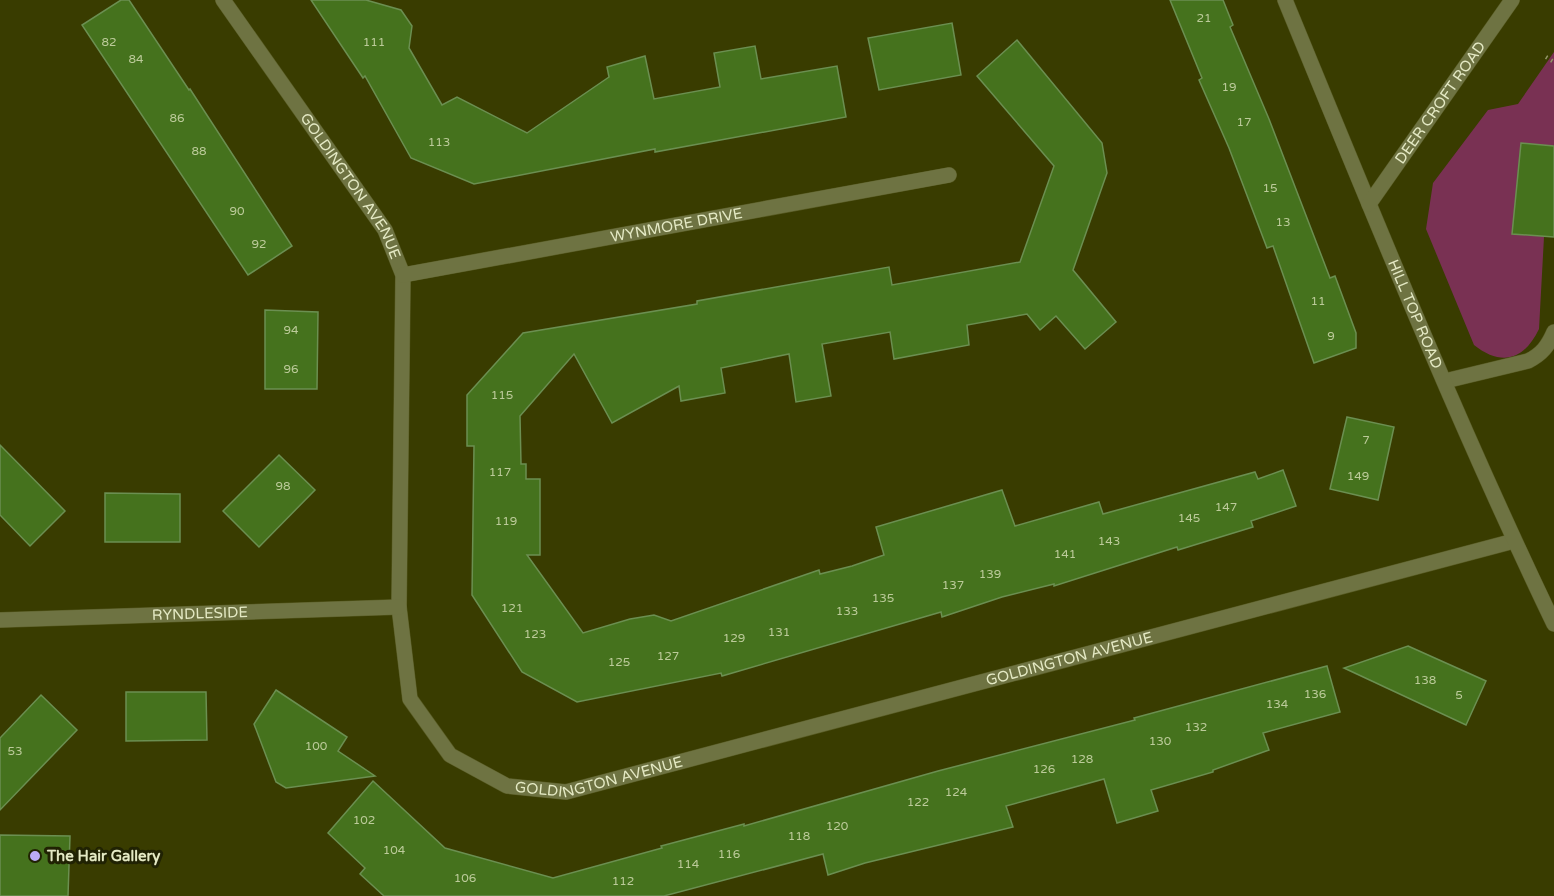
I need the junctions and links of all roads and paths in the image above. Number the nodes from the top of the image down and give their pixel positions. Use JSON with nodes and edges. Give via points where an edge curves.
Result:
{"nodes":[{"id":1,"x":223,"y":0,"type":"edge"},
{"id":2,"x":1285,"y":0,"type":"edge"},
{"id":3,"x":1512,"y":0,"type":"edge"},
{"id":4,"x":1546,"y":57,"type":"dead end"},
{"id":5,"x":1554,"y":62,"type":"edge"},
{"id":6,"x":949,"y":175,"type":"dead end"},
{"id":7,"x":1369,"y":204,"type":"junction"},
{"id":8,"x":403,"y":275,"type":"junction"},
{"id":9,"x":1554,"y":332,"type":"edge"},
{"id":10,"x":1445,"y":381,"type":"junction"},
{"id":11,"x":1514,"y":541,"type":"junction"},
{"id":12,"x":399,"y":607,"type":"junction"},
{"id":13,"x":0,"y":620,"type":"edge"},
{"id":14,"x":1554,"y":624,"type":"edge"}],
"edges":[{"from":1,"to":8,"type":"street","name":"GOLDINGTON AVENUE","via":[[385,230]]},
{"from":2,"to":7,"type":"street","name":"HILL TOP ROAD"},
{"from":3,"to":7,"type":"street","name":"DEER CROFT ROAD"},
{"from":4,"to":5,"type":"path"},
{"from":6,"to":8,"type":"street","name":"WYNMORE DRIVE"},
{"from":7,"to":10,"type":"street","name":"HILL TOP ROAD"},
{"from":8,"to":12,"type":"street","name":"GOLDINGTON AVENUE"},
{"from":9,"to":10,"type":"street","via":[[1548,345],[1528,361]]},
{"from":10,"to":11,"type":"street","name":"HILL TOP ROAD"},
{"from":11,"to":12,"type":"street","name":"GOLDINGTON AVENUE","via":[[566,792],[507,786],[450,755],[410,699]]},
{"from":11,"to":14,"type":"street","name":"HILL TOP ROAD"},
{"from":12,"to":13,"type":"street","name":"RYNDLESIDE"}]}
